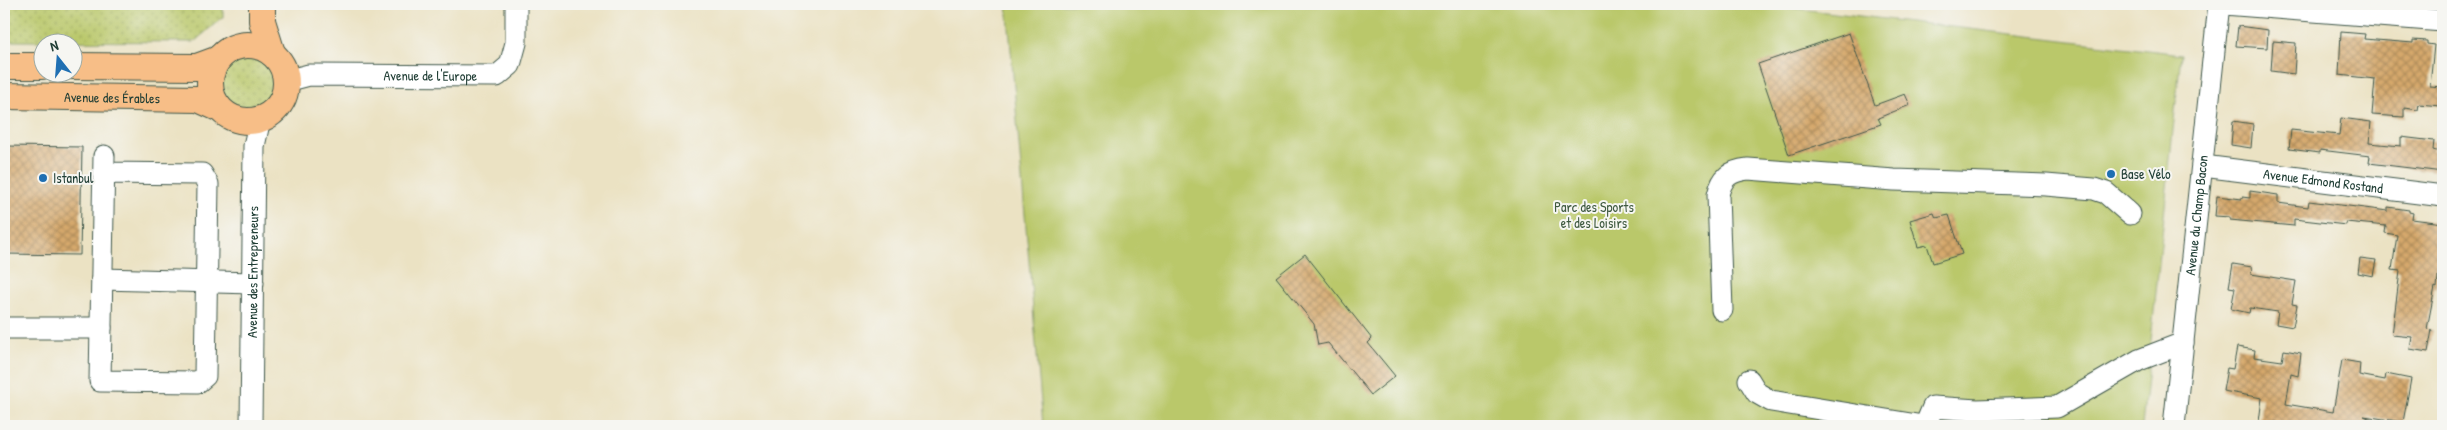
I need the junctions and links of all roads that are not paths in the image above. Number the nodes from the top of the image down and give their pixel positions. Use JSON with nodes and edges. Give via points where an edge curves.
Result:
{"nodes":[{"id":1,"x":244,"y":4,"type":"edge"},
{"id":2,"x":262,"y":4,"type":"edge"},
{"id":3,"x":516,"y":4,"type":"edge"},
{"id":4,"x":2219,"y":4,"type":"edge"},
{"id":5,"x":2224,"y":4,"type":"edge"},
{"id":6,"x":2443,"y":21,"type":"edge"},
{"id":7,"x":272,"y":53,"type":"junction"},
{"id":8,"x":223,"y":54,"type":"junction"},
{"id":9,"x":4,"y":66,"type":"edge"},
{"id":10,"x":32,"y":66,"type":"edge"},
{"id":11,"x":82,"y":66,"type":"edge"},
{"id":12,"x":286,"y":82,"type":"junction"},
{"id":13,"x":4,"y":96,"type":"edge"},
{"id":14,"x":218,"y":108,"type":"junction"},
{"id":15,"x":260,"y":119,"type":"junction"},
{"id":16,"x":2203,"y":166,"type":"junction"},
{"id":17,"x":2443,"y":196,"type":"edge"},
{"id":18,"x":2130,"y":214,"type":"dead end"},
{"id":19,"x":102,"y":279,"type":"junction"},
{"id":20,"x":206,"y":282,"type":"junction"},
{"id":21,"x":252,"y":283,"type":"junction"},
{"id":22,"x":1722,"y":310,"type":"dead end"},
{"id":23,"x":4,"y":328,"type":"edge"},
{"id":24,"x":101,"y":328,"type":"junction"},
{"id":25,"x":2183,"y":343,"type":"junction"},
{"id":26,"x":1749,"y":380,"type":"dead end"},
{"id":27,"x":251,"y":426,"type":"edge"},
{"id":28,"x":1924,"y":426,"type":"edge"},
{"id":29,"x":2174,"y":426,"type":"edge"}],
"edges":[{"from":1,"to":8,"type":"main road","via":[[244,23]]},
{"from":2,"to":7,"type":"main road","via":[[262,21]]},
{"from":3,"to":12,"type":"street","name":"Avenue de l'Europe","via":[[514,50],[510,65],[497,76],[309,75]]},
{"from":4,"to":16,"type":"street","name":"Avenue du Champ Bacon"},
{"from":5,"to":6,"type":"street"},
{"from":7,"to":8,"type":"main road","via":[[252,44]]},
{"from":7,"to":12,"type":"main road","via":[[284,71]]},
{"from":8,"to":11,"type":"main road","via":[[197,67]]},
{"from":8,"to":14,"type":"main road","via":[[211,72],[209,84]]},
{"from":9,"to":10,"type":"main road"},
{"from":12,"to":15,"type":"main road","via":[[279,104]]},
{"from":13,"to":14,"type":"main road","name":"Avenue des Érables","via":[[198,99]]},
{"from":14,"to":15,"type":"main road","via":[[238,120]]},
{"from":15,"to":21,"type":"street","name":"Avenue des Entrepreneurs","via":[[254,146]]},
{"from":16,"to":17,"type":"street","name":"Avenue Edmond Rostand"},
{"from":16,"to":25,"type":"street","name":"Avenue du Champ Bacon"},
{"from":18,"to":22,"type":"street","via":[[2106,193],[2094,189],[1738,170],[1728,174],[1721,183],[1718,196]]},
{"from":19,"to":20,"type":"street"},
{"from":19,"to":20,"type":"street","via":[[104,164],[202,174],[208,184]]},
{"from":19,"to":24,"type":"street"},
{"from":20,"to":21,"type":"street"},
{"from":20,"to":24,"type":"street","via":[[205,376],[198,382],[100,381]]},
{"from":21,"to":27,"type":"street","name":"Avenue des Entrepreneurs"},
{"from":23,"to":24,"type":"street"},
{"from":25,"to":28,"type":"street","via":[[2139,360],[2057,407],[1977,410],[1933,407]]},
{"from":25,"to":29,"type":"street","name":"Avenue du Champ Bacon"},
{"from":26,"to":28,"type":"street","via":[[1757,393],[1770,401]]}]}
